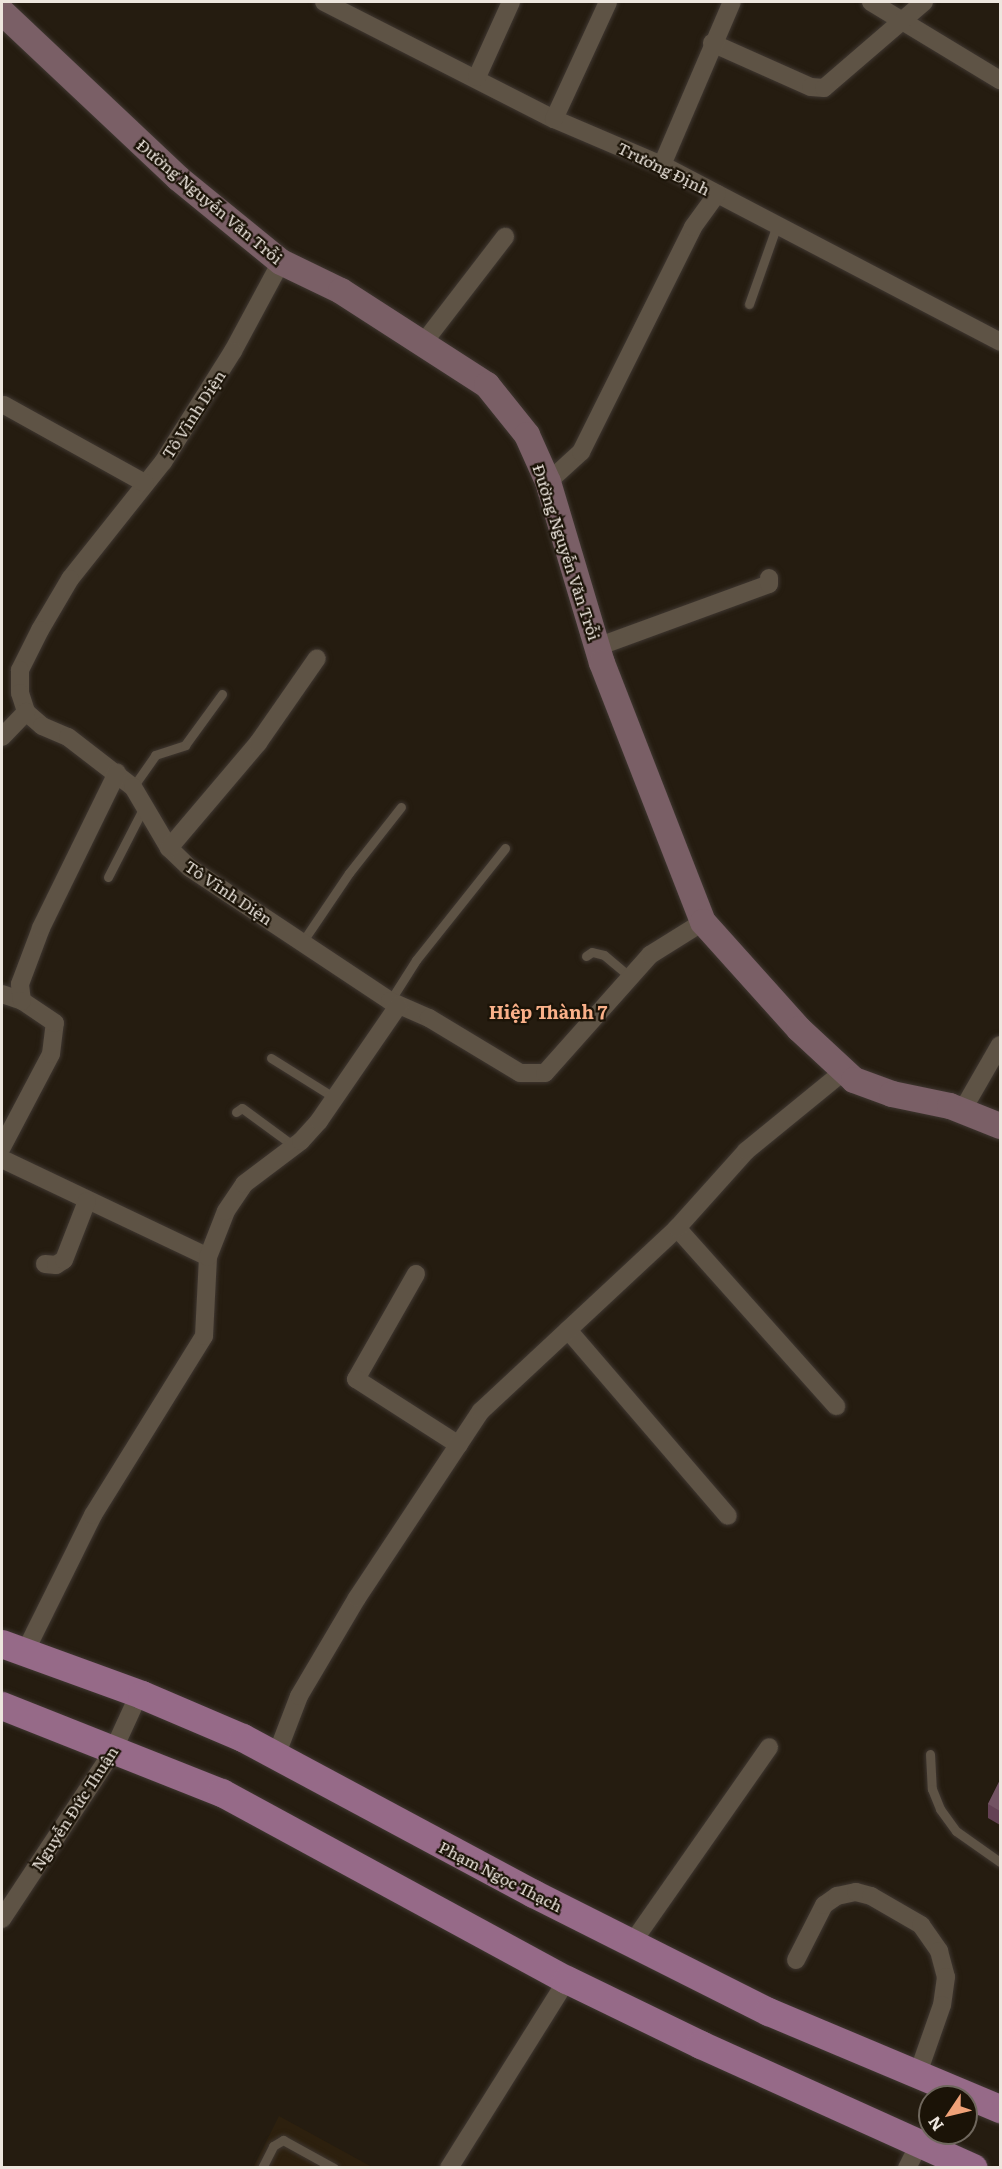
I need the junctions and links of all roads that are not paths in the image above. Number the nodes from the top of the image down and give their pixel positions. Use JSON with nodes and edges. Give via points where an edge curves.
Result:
{"nodes":[{"id":1,"x":324,"y":2,"type":"edge"},
{"id":2,"x":511,"y":2,"type":"edge"},
{"id":3,"x":608,"y":2,"type":"edge"},
{"id":4,"x":732,"y":2,"type":"edge"},
{"id":5,"x":871,"y":2,"type":"edge"},
{"id":6,"x":924,"y":2,"type":"edge"},
{"id":7,"x":2,"y":12,"type":"edge"},
{"id":8,"x":901,"y":21,"type":"junction"},
{"id":9,"x":712,"y":43,"type":"junction"},
{"id":10,"x":477,"y":77,"type":"junction"},
{"id":11,"x":1000,"y":80,"type":"edge"},
{"id":12,"x":554,"y":119,"type":"junction"},
{"id":13,"x":662,"y":165,"type":"junction"},
{"id":14,"x":717,"y":194,"type":"junction"},
{"id":15,"x":777,"y":225,"type":"junction"},
{"id":16,"x":506,"y":237,"type":"dead end"},
{"id":17,"x":281,"y":262,"type":"junction"},
{"id":18,"x":749,"y":304,"type":"dead end"},
{"id":19,"x":424,"y":342,"type":"junction"},
{"id":20,"x":1000,"y":342,"type":"edge"},
{"id":21,"x":4,"y":405,"type":"dead end"},
{"id":22,"x":548,"y":482,"type":"junction"},
{"id":23,"x":145,"y":483,"type":"junction"},
{"id":24,"x":769,"y":578,"type":"dead end"},
{"id":25,"x":597,"y":647,"type":"junction"},
{"id":26,"x":317,"y":658,"type":"dead end"},
{"id":27,"x":222,"y":694,"type":"dead end"},
{"id":28,"x":26,"y":712,"type":"junction"},
{"id":29,"x":2,"y":737,"type":"edge"},
{"id":30,"x":117,"y":773,"type":"junction"},
{"id":31,"x":133,"y":787,"type":"junction"},
{"id":32,"x":145,"y":805,"type":"junction"},
{"id":33,"x":401,"y":807,"type":"dead end"},
{"id":34,"x":169,"y":848,"type":"junction"},
{"id":35,"x":506,"y":848,"type":"dead end"},
{"id":36,"x":108,"y":877,"type":"dead end"},
{"id":37,"x":703,"y":922,"type":"junction"},
{"id":38,"x":303,"y":941,"type":"junction"},
{"id":39,"x":586,"y":956,"type":"dead end"},
{"id":40,"x":630,"y":977,"type":"junction"},
{"id":41,"x":2,"y":994,"type":"edge"},
{"id":42,"x":22,"y":1001,"type":"junction"},
{"id":43,"x":394,"y":1003,"type":"junction"},
{"id":44,"x":1000,"y":1045,"type":"edge"},
{"id":45,"x":271,"y":1058,"type":"dead end"},
{"id":46,"x":844,"y":1071,"type":"junction"},
{"id":47,"x":335,"y":1098,"type":"junction"},
{"id":48,"x":962,"y":1110,"type":"junction"},
{"id":49,"x":236,"y":1112,"type":"dead end"},
{"id":50,"x":1000,"y":1126,"type":"edge"},
{"id":51,"x":294,"y":1146,"type":"junction"},
{"id":52,"x":2,"y":1147,"type":"edge"},
{"id":53,"x":2,"y":1159,"type":"edge"},
{"id":54,"x":87,"y":1201,"type":"junction"},
{"id":55,"x":677,"y":1228,"type":"junction"},
{"id":56,"x":208,"y":1257,"type":"junction"},
{"id":57,"x":45,"y":1264,"type":"dead end"},
{"id":58,"x":416,"y":1274,"type":"dead end"},
{"id":59,"x":568,"y":1330,"type":"junction"},
{"id":60,"x":836,"y":1406,"type":"dead end"},
{"id":61,"x":459,"y":1445,"type":"junction"},
{"id":62,"x":728,"y":1516,"type":"dead end"},
{"id":63,"x":14,"y":1648,"type":"edge"},
{"id":64,"x":139,"y":1694,"type":"junction"},
{"id":65,"x":2,"y":1706,"type":"edge"},
{"id":66,"x":769,"y":1747,"type":"dead end"},
{"id":67,"x":112,"y":1753,"type":"junction"},
{"id":68,"x":930,"y":1754,"type":"dead end"},
{"id":69,"x":276,"y":1756,"type":"junction"},
{"id":70,"x":1000,"y":1862,"type":"edge"},
{"id":71,"x":2,"y":1919,"type":"edge"},
{"id":72,"x":633,"y":1943,"type":"junction"},
{"id":73,"x":796,"y":1960,"type":"dead end"},
{"id":74,"x":567,"y":1980,"type":"junction"},
{"id":75,"x":918,"y":2073,"type":"junction"},
{"id":76,"x":939,"y":2085,"type":"edge"},
{"id":77,"x":978,"y":2104,"type":"edge"},
{"id":78,"x":1000,"y":2109,"type":"edge"},
{"id":79,"x":918,"y":2134,"type":"edge"},
{"id":80,"x":934,"y":2145,"type":"edge"},
{"id":81,"x":941,"y":2145,"type":"edge"},
{"id":82,"x":971,"y":2167,"type":"edge"},
{"id":83,"x":262,"y":2168,"type":"edge"},
{"id":84,"x":334,"y":2168,"type":"edge"},
{"id":85,"x":449,"y":2168,"type":"edge"},
{"id":86,"x":907,"y":2168,"type":"edge"}],
"edges":[{"from":1,"to":10,"type":"street","name":"Trương Định"},
{"from":2,"to":10,"type":"street"},
{"from":3,"to":12,"type":"street"},
{"from":4,"to":9,"type":"street"},
{"from":5,"to":8,"type":"street"},
{"from":6,"to":8,"type":"street"},
{"from":7,"to":17,"type":"street","name":"Đường Nguyễn Văn Trỗi","via":[[178,178]]},
{"from":8,"to":9,"type":"street","via":[[824,88],[811,87]]},
{"from":8,"to":11,"type":"street"},
{"from":9,"to":13,"type":"street"},
{"from":10,"to":12,"type":"street","name":"Trương Định"},
{"from":12,"to":13,"type":"street","name":"Trương Định"},
{"from":13,"to":14,"type":"street","name":"Trương Định"},
{"from":14,"to":15,"type":"street","name":"Trương Định"},
{"from":14,"to":22,"type":"street","via":[[693,227],[581,452]]},
{"from":15,"to":18,"type":"lane"},
{"from":15,"to":20,"type":"street","name":"Trương Định"},
{"from":16,"to":19,"type":"street"},
{"from":17,"to":19,"type":"street","name":"Đường Nguyễn Văn Trỗi","via":[[341,291]]},
{"from":17,"to":23,"type":"street","name":"Tô Vĩnh Diện","via":[[233,351],[163,462]]},
{"from":19,"to":22,"type":"street","name":"Đường Nguyễn Văn Trỗi","via":[[487,385],[527,435]]},
{"from":21,"to":23,"type":"street"},
{"from":22,"to":25,"type":"street","name":"Đường Nguyễn Văn Trỗi"},
{"from":23,"to":28,"type":"street","name":"Tô Vĩnh Diện","via":[[70,579],[40,630],[20,670],[20,693]]},
{"from":24,"to":25,"type":"street","via":[[769,584]]},
{"from":25,"to":37,"type":"street","name":"Đường Nguyễn Văn Trỗi","via":[[663,829]]},
{"from":26,"to":34,"type":"street","via":[[258,743]]},
{"from":27,"to":31,"type":"lane","via":[[185,745],[155,755]]},
{"from":28,"to":29,"type":"street"},
{"from":28,"to":30,"type":"street","name":"Tô Vĩnh Diện"},
{"from":30,"to":31,"type":"street","name":"Tô Vĩnh Diện"},
{"from":30,"to":42,"type":"street","via":[[41,928],[20,984]]},
{"from":31,"to":32,"type":"street","name":"Tô Vĩnh Diện"},
{"from":32,"to":34,"type":"street","name":"Tô Vĩnh Diện"},
{"from":32,"to":36,"type":"lane"},
{"from":33,"to":38,"type":"lane","via":[[349,873]]},
{"from":34,"to":38,"type":"street","name":"Tô Vĩnh Diện","via":[[190,868]]},
{"from":35,"to":43,"type":"lane","via":[[416,960]]},
{"from":37,"to":40,"type":"street","name":"Tô Vĩnh Diện","via":[[650,955]]},
{"from":37,"to":46,"type":"street","name":"Đường Nguyễn Văn Trỗi","via":[[799,1029]]},
{"from":38,"to":43,"type":"street","name":"Tô Vĩnh Diện"},
{"from":39,"to":40,"type":"lane","via":[[591,952],[604,955]]},
{"from":40,"to":43,"type":"street","name":"Tô Vĩnh Diện","via":[[545,1073],[520,1073],[429,1018]]},
{"from":41,"to":42,"type":"street"},
{"from":42,"to":52,"type":"street","via":[[55,1023],[51,1054]]},
{"from":43,"to":47,"type":"street"},
{"from":44,"to":48,"type":"street"},
{"from":45,"to":47,"type":"lane"},
{"from":46,"to":48,"type":"street","name":"Đường Nguyễn Văn Trỗi","via":[[854,1080],[892,1094]]},
{"from":46,"to":55,"type":"street","via":[[746,1151]]},
{"from":47,"to":51,"type":"street"},
{"from":48,"to":50,"type":"street","name":"Đường Nguyễn Văn Trỗi"},
{"from":49,"to":51,"type":"lane","via":[[242,1108]]},
{"from":51,"to":56,"type":"street","via":[[244,1184],[226,1211]]},
{"from":53,"to":54,"type":"street"},
{"from":54,"to":56,"type":"street"},
{"from":54,"to":57,"type":"street","via":[[64,1260],[56,1265]]},
{"from":55,"to":59,"type":"street"},
{"from":55,"to":60,"type":"street"},
{"from":56,"to":63,"type":"street","via":[[204,1336]]},
{"from":58,"to":61,"type":"street","via":[[356,1379]]},
{"from":59,"to":61,"type":"street","via":[[481,1411]]},
{"from":59,"to":62,"type":"street"},
{"from":61,"to":69,"type":"street","via":[[357,1598],[299,1696]]},
{"from":63,"to":64,"type":"main road","name":"Phạm Ngọc Thạch"},
{"from":64,"to":67,"type":"street","name":"Nguyễn Đức Thuận"},
{"from":64,"to":69,"type":"main road","name":"Phạm Ngọc Thạch"},
{"from":65,"to":67,"type":"main road"},
{"from":66,"to":72,"type":"street"},
{"from":67,"to":71,"type":"street","name":"Nguyễn Đức Thuận"},
{"from":67,"to":74,"type":"main road","via":[[222,1793]]},
{"from":68,"to":70,"type":"lane","via":[[932,1789],[940,1809],[956,1831]]},
{"from":69,"to":72,"type":"main road","name":"Phạm Ngọc Thạch"},
{"from":72,"to":75,"type":"main road","name":"Phạm Ngọc Thạch","via":[[769,2012]]},
{"from":73,"to":75,"type":"street","via":[[819,1913],[837,1896],[856,1892],[871,1896],[921,1925],[939,1951],[946,1977],[942,2005]]},
{"from":74,"to":79,"type":"main road","via":[[701,2045]]},
{"from":74,"to":85,"type":"street"},
{"from":75,"to":76,"type":"main road","name":"Phạm Ngọc Thạch"},
{"from":77,"to":78,"type":"main road","name":"Phạm Ngọc Thạch"},
{"from":80,"to":86,"type":"street"},
{"from":81,"to":82,"type":"main road"},
{"from":83,"to":84,"type":"lane","via":[[273,2146],[283,2140]]}]}
